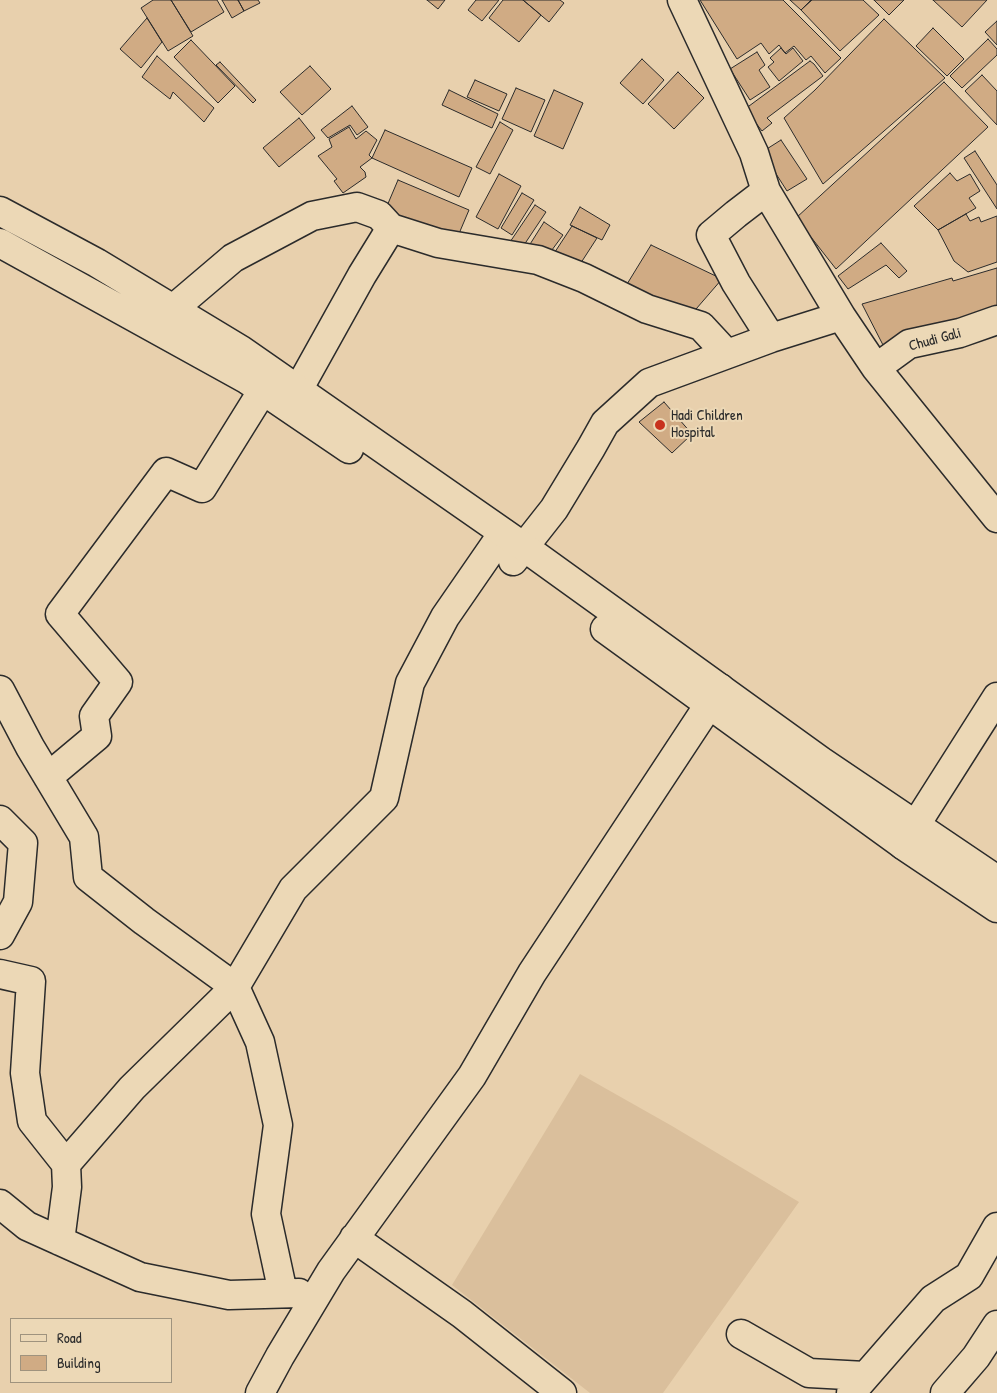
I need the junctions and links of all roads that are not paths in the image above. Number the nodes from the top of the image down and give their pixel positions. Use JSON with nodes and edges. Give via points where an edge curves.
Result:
{"nodes":[{"id":1,"x":682,"y":0,"type":"edge"},
{"id":2,"x":766,"y":192,"type":"junction"},
{"id":3,"x":0,"y":211,"type":"edge"},
{"id":4,"x":391,"y":228,"type":"junction"},
{"id":5,"x":0,"y":243,"type":"edge"},
{"id":6,"x":173,"y":309,"type":"junction"},
{"id":7,"x":841,"y":316,"type":"junction"},
{"id":8,"x":997,"y":320,"type":"edge"},
{"id":9,"x":771,"y":338,"type":"junction"},
{"id":10,"x":727,"y":354,"type":"junction"},
{"id":11,"x":876,"y":368,"type":"junction"},
{"id":12,"x":263,"y":390,"type":"junction"},
{"id":13,"x":298,"y":390,"type":"junction"},
{"id":14,"x":997,"y":518,"type":"edge"},
{"id":15,"x":508,"y":547,"type":"junction"},
{"id":16,"x":0,"y":690,"type":"edge"},
{"id":17,"x":715,"y":696,"type":"junction"},
{"id":18,"x":997,"y":697,"type":"edge"},
{"id":19,"x":48,"y":777,"type":"junction"},
{"id":20,"x":0,"y":820,"type":"edge"},
{"id":21,"x":909,"y":835,"type":"junction"},
{"id":22,"x":997,"y":880,"type":"edge"},
{"id":23,"x":997,"y":908,"type":"edge"},
{"id":24,"x":0,"y":934,"type":"edge"},
{"id":25,"x":0,"y":974,"type":"edge"},
{"id":26,"x":235,"y":987,"type":"junction"},
{"id":27,"x":66,"y":1164,"type":"junction"},
{"id":28,"x":0,"y":1204,"type":"edge"},
{"id":29,"x":997,"y":1227,"type":"edge"},
{"id":30,"x":354,"y":1238,"type":"junction"},
{"id":31,"x":60,"y":1241,"type":"junction"},
{"id":32,"x":318,"y":1292,"type":"junction"},
{"id":33,"x":282,"y":1293,"type":"junction"},
{"id":34,"x":997,"y":1325,"type":"edge"},
{"id":35,"x":741,"y":1334,"type":"dead end"},
{"id":36,"x":858,"y":1385,"type":"edge"},
{"id":37,"x":265,"y":1391,"type":"edge"},
{"id":38,"x":562,"y":1393,"type":"edge"},
{"id":39,"x":945,"y":1393,"type":"edge"}],
"edges":[{"from":1,"to":2,"type":"street","via":[[754,153]]},
{"from":2,"to":7,"type":"street"},
{"from":2,"to":9,"type":"street","via":[[711,235],[736,283]]},
{"from":3,"to":6,"type":"street","via":[[97,263]]},
{"from":4,"to":6,"type":"street","via":[[378,215],[357,207],[312,216],[233,258]]},
{"from":4,"to":10,"type":"street","via":[[438,243],[538,260],[648,309],[701,326]]},
{"from":4,"to":13,"type":"street"},
{"from":5,"to":12,"type":"street"},
{"from":6,"to":13,"type":"street","via":[[241,350]]},
{"from":7,"to":9,"type":"street"},
{"from":7,"to":11,"type":"street"},
{"from":8,"to":11,"type":"street","name":"Chudi Gali","via":[[960,334],[909,344]]},
{"from":9,"to":10,"type":"street"},
{"from":10,"to":15,"type":"street","via":[[649,382],[605,423],[554,509]]},
{"from":11,"to":14,"type":"street"},
{"from":12,"to":15,"type":"street"},
{"from":12,"to":19,"type":"street","via":[[202,488],[166,472],[60,614],[118,682],[94,716],[97,736]]},
{"from":13,"to":15,"type":"street"},
{"from":15,"to":17,"type":"street"},
{"from":15,"to":26,"type":"street","via":[[446,617],[410,683],[384,798],[293,889]]},
{"from":16,"to":19,"type":"street"},
{"from":17,"to":21,"type":"street"},
{"from":17,"to":30,"type":"street","via":[[532,973],[472,1076]]},
{"from":18,"to":21,"type":"street"},
{"from":19,"to":26,"type":"street","via":[[84,838],[88,877]]},
{"from":20,"to":24,"type":"street","via":[[23,843],[18,902]]},
{"from":21,"to":22,"type":"street"},
{"from":21,"to":23,"type":"street"},
{"from":25,"to":27,"type":"street","via":[[31,981],[25,1073],[32,1121]]},
{"from":26,"to":27,"type":"street","via":[[132,1088]]},
{"from":26,"to":33,"type":"street","via":[[260,1042],[278,1125],[266,1214]]},
{"from":27,"to":31,"type":"street","via":[[67,1187]]},
{"from":28,"to":31,"type":"street","via":[[28,1226]]},
{"from":29,"to":36,"type":"street","via":[[969,1276],[934,1299]]},
{"from":30,"to":32,"type":"street"},
{"from":30,"to":38,"type":"street","via":[[462,1314]]},
{"from":31,"to":33,"type":"street","via":[[140,1278],[229,1295]]},
{"from":32,"to":33,"type":"street"},
{"from":32,"to":37,"type":"street","via":[[280,1356]]},
{"from":34,"to":39,"type":"street"},
{"from":35,"to":36,"type":"street","via":[[809,1373]]}]}
